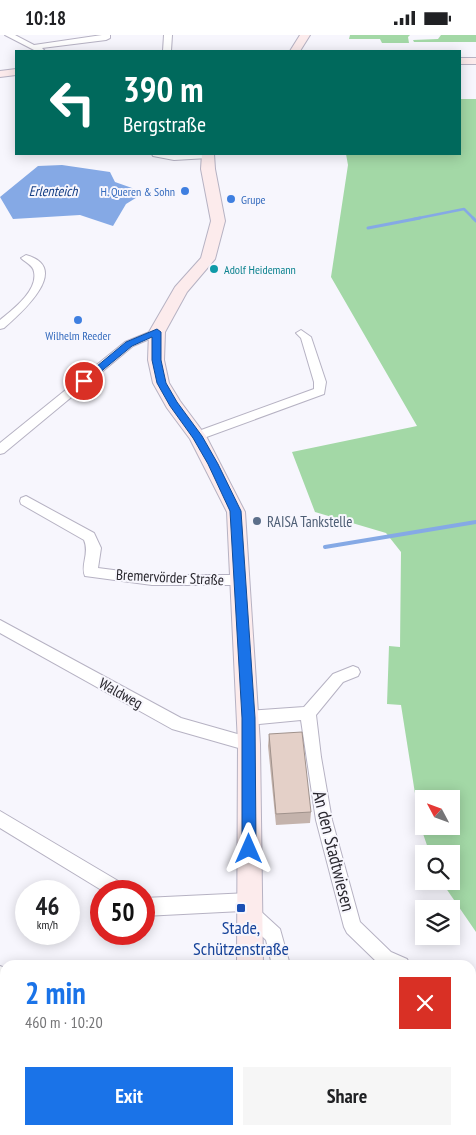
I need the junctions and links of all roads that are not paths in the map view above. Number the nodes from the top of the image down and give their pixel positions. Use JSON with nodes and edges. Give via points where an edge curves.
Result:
{"nodes":[{"id":1,"x":10,"y":35,"type":"edge"},
{"id":2,"x":106,"y":35,"type":"edge"},
{"id":3,"x":168,"y":35,"type":"edge"},
{"id":4,"x":305,"y":35,"type":"edge"},
{"id":5,"x":0,"y":40,"type":"edge"},
{"id":6,"x":38,"y":49,"type":"edge"},
{"id":7,"x":167,"y":50,"type":"edge"},
{"id":8,"x":296,"y":50,"type":"edge"},
{"id":9,"x":461,"y":61,"type":"edge"},
{"id":10,"x":476,"y":61,"type":"edge"},
{"id":11,"x":15,"y":71,"type":"edge"},
{"id":12,"x":0,"y":74,"type":"edge"},
{"id":13,"x":162,"y":155,"type":"edge"},
{"id":14,"x":197,"y":155,"type":"edge"},
{"id":15,"x":208,"y":155,"type":"edge"},
{"id":16,"x":26,"y":258,"type":"dead end"},
{"id":17,"x":0,"y":326,"type":"edge"},
{"id":18,"x":157,"y":332,"type":"junction"},
{"id":19,"x":301,"y":333,"type":"dead end"},
{"id":20,"x":197,"y":436,"type":"junction"},
{"id":21,"x":0,"y":449,"type":"edge"},
{"id":22,"x":26,"y":501,"type":"dead end"},
{"id":23,"x":239,"y":580,"type":"junction"},
{"id":24,"x":0,"y":626,"type":"edge"},
{"id":25,"x":353,"y":673,"type":"dead end"},
{"id":26,"x":308,"y":713,"type":"junction"},
{"id":27,"x":248,"y":718,"type":"junction"},
{"id":28,"x":249,"y":744,"type":"junction"},
{"id":29,"x":0,"y":819,"type":"edge"},
{"id":30,"x":100,"y":880,"type":"edge"},
{"id":31,"x":155,"y":907,"type":"edge"},
{"id":32,"x":249,"y":907,"type":"junction"},
{"id":33,"x":250,"y":960,"type":"edge"},
{"id":34,"x":280,"y":960,"type":"edge"},
{"id":35,"x":388,"y":960,"type":"edge"}],
"edges":[{"from":1,"to":5,"type":"street"},
{"from":1,"to":6,"type":"street"},
{"from":2,"to":6,"type":"street"},
{"from":3,"to":7,"type":"street"},
{"from":4,"to":8,"type":"main road"},
{"from":9,"to":10,"type":"main road"},
{"from":11,"to":12,"type":"main road"},
{"from":13,"to":14,"type":"street"},
{"from":15,"to":18,"type":"main road","name":"Bremervörder Straße","via":[[218,221],[208,259],[180,290]]},
{"from":16,"to":17,"type":"street","via":[[36,265],[40,274],[34,293]]},
{"from":18,"to":20,"type":"main road","name":"Bremervörder Straße","via":[[156,360],[162,383]]},
{"from":18,"to":21,"type":"street","via":[[129,344]]},
{"from":19,"to":20,"type":"street","via":[[306,337],[320,381],[320,391]]},
{"from":20,"to":23,"type":"main road","name":"Bremervörder Straße","via":[[236,511]]},
{"from":22,"to":23,"type":"street","name":"Bremervörder Straße","via":[[89,537],[94,548],[90,572],[152,579]]},
{"from":23,"to":27,"type":"main road","name":"Bremervörder Straße"},
{"from":24,"to":28,"type":"street","name":"Waldweg","via":[[177,724]]},
{"from":25,"to":26,"type":"street","via":[[338,678]]},
{"from":26,"to":27,"type":"street"},
{"from":26,"to":35,"type":"street","name":"An den Stadtwiesen","via":[[324,820],[353,927]]},
{"from":27,"to":28,"type":"main road","name":"Bremervörder Straße"},
{"from":28,"to":32,"type":"main road","name":"Bremervörder Straße"},
{"from":29,"to":30,"type":"street"},
{"from":31,"to":32,"type":"street"},
{"from":32,"to":33,"type":"main road","name":"Bremervörder Straße"},
{"from":32,"to":34,"type":"street","via":[[274,935]]}]}
